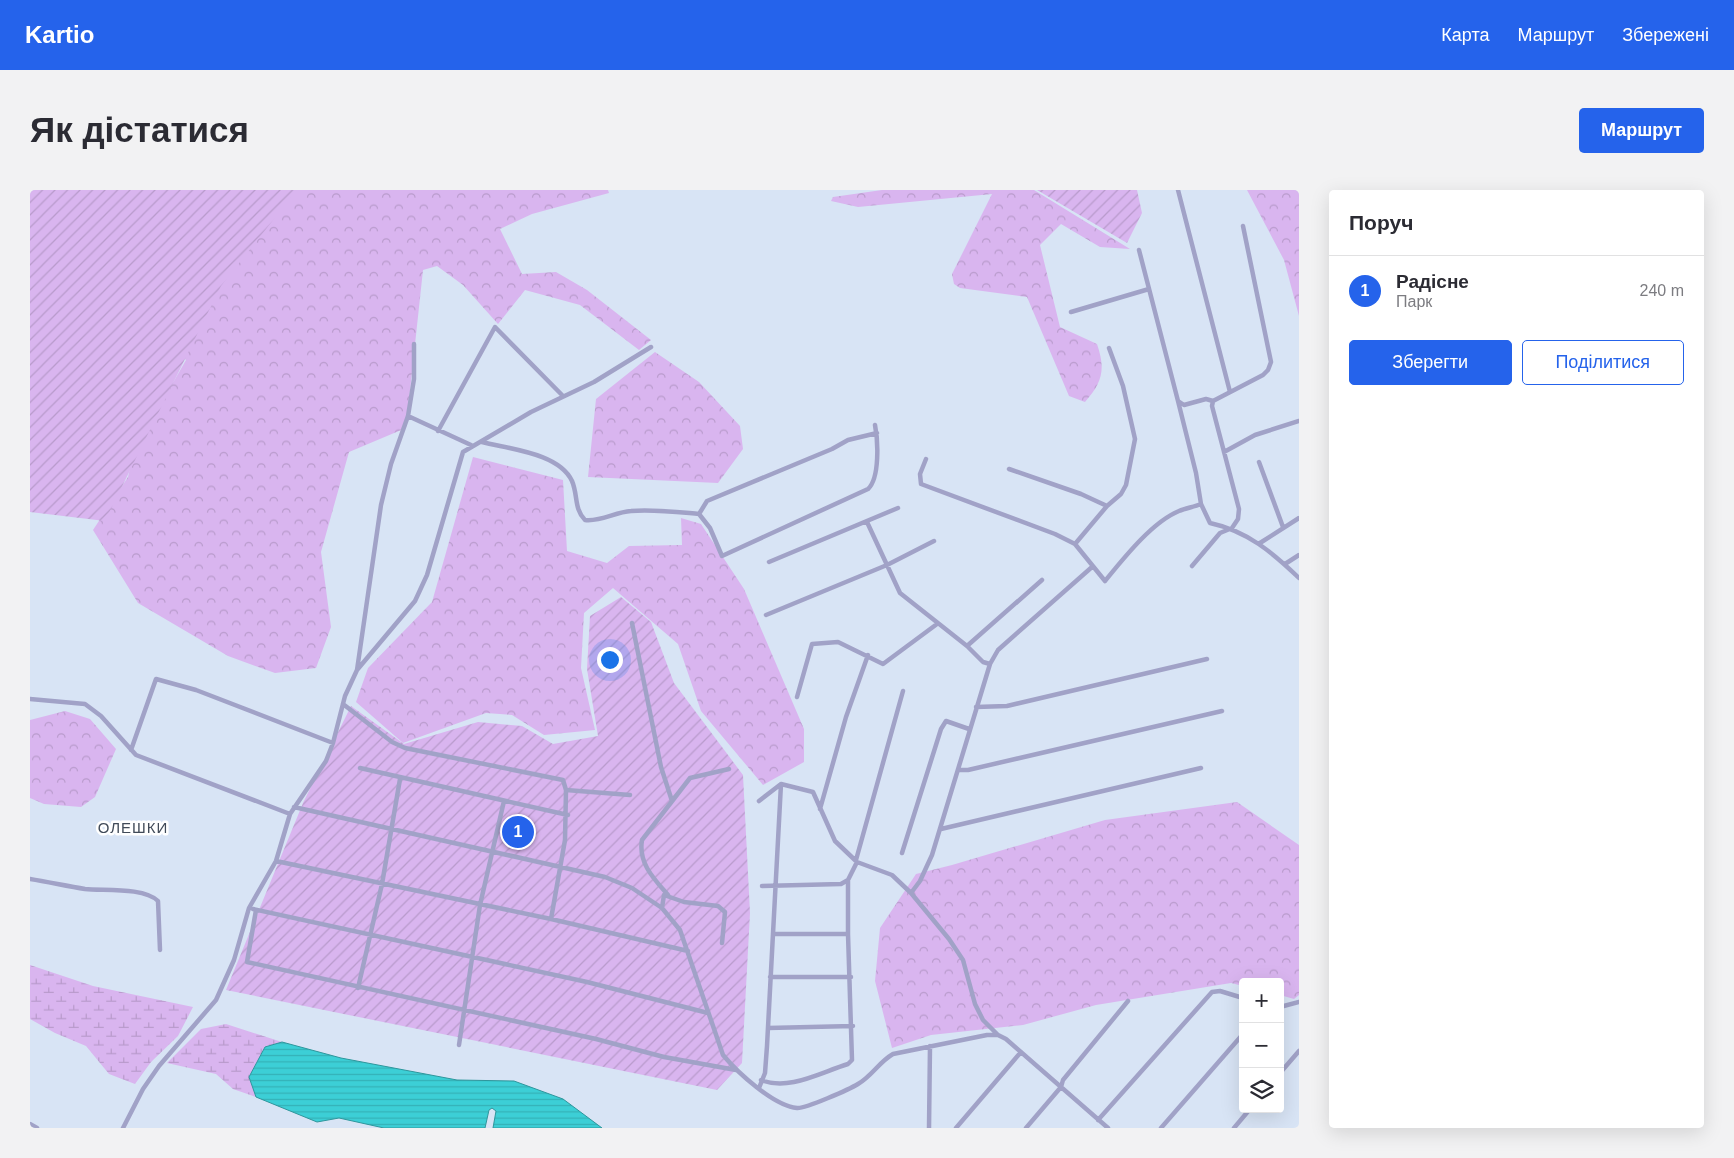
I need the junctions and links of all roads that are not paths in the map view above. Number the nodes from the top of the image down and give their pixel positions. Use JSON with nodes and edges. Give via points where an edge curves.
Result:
{"nodes":[{"id":1,"x":1178,"y":190,"type":"edge"},
{"id":2,"x":1243,"y":226,"type":"dead end"},
{"id":3,"x":1139,"y":250,"type":"dead end"},
{"id":4,"x":1149,"y":289,"type":"junction"},
{"id":5,"x":1071,"y":312,"type":"dead end"},
{"id":6,"x":414,"y":344,"type":"dead end"},
{"id":7,"x":651,"y":347,"type":"dead end"},
{"id":8,"x":1109,"y":348,"type":"dead end"},
{"id":9,"x":1230,"y":392,"type":"junction"},
{"id":10,"x":562,"y":395,"type":"junction"},
{"id":11,"x":1178,"y":401,"type":"junction"},
{"id":12,"x":1214,"y":401,"type":"junction"},
{"id":13,"x":408,"y":416,"type":"junction"},
{"id":14,"x":1299,"y":421,"type":"edge"},
{"id":15,"x":876,"y":424,"type":"dead end"},
{"id":16,"x":438,"y":431,"type":"junction"},
{"id":17,"x":877,"y":433,"type":"junction"},
{"id":18,"x":482,"y":442,"type":"junction"},
{"id":19,"x":471,"y":446,"type":"junction"},
{"id":20,"x":1224,"y":452,"type":"junction"},
{"id":21,"x":926,"y":459,"type":"dead end"},
{"id":22,"x":1259,"y":462,"type":"dead end"},
{"id":23,"x":1009,"y":469,"type":"dead end"},
{"id":24,"x":1201,"y":504,"type":"junction"},
{"id":25,"x":1107,"y":506,"type":"junction"},
{"id":26,"x":898,"y":508,"type":"dead end"},
{"id":27,"x":699,"y":514,"type":"junction"},
{"id":28,"x":1299,"y":518,"type":"edge"},
{"id":29,"x":867,"y":522,"type":"junction"},
{"id":30,"x":1283,"y":527,"type":"junction"},
{"id":31,"x":1232,"y":528,"type":"junction"},
{"id":32,"x":934,"y":541,"type":"dead end"},
{"id":33,"x":1260,"y":543,"type":"junction"},
{"id":34,"x":1075,"y":544,"type":"junction"},
{"id":35,"x":1299,"y":555,"type":"edge"},
{"id":36,"x":769,"y":562,"type":"dead end"},
{"id":37,"x":1285,"y":564,"type":"junction"},
{"id":38,"x":887,"y":565,"type":"junction"},
{"id":39,"x":1192,"y":566,"type":"dead end"},
{"id":40,"x":1092,"y":567,"type":"junction"},
{"id":41,"x":1299,"y":578,"type":"edge"},
{"id":42,"x":1042,"y":580,"type":"dead end"},
{"id":43,"x":766,"y":615,"type":"dead end"},
{"id":44,"x":632,"y":623,"type":"dead end"},
{"id":45,"x":937,"y":624,"type":"junction"},
{"id":46,"x":967,"y":646,"type":"junction"},
{"id":47,"x":868,"y":655,"type":"junction"},
{"id":48,"x":1207,"y":659,"type":"dead end"},
{"id":49,"x":990,"y":664,"type":"junction"},
{"id":50,"x":357,"y":670,"type":"junction"},
{"id":51,"x":903,"y":691,"type":"dead end"},
{"id":52,"x":796,"y":696,"type":"dead end"},
{"id":53,"x":30,"y":699,"type":"edge"},
{"id":54,"x":343,"y":704,"type":"junction"},
{"id":55,"x":976,"y":707,"type":"junction"},
{"id":56,"x":1222,"y":711,"type":"dead end"},
{"id":57,"x":969,"y":729,"type":"junction"},
{"id":58,"x":333,"y":743,"type":"junction"},
{"id":59,"x":131,"y":750,"type":"junction"},
{"id":60,"x":360,"y":768,"type":"dead end"},
{"id":61,"x":1201,"y":768,"type":"dead end"},
{"id":62,"x":729,"y":769,"type":"dead end"},
{"id":63,"x":959,"y":770,"type":"junction"},
{"id":64,"x":400,"y":779,"type":"junction"},
{"id":65,"x":781,"y":784,"type":"junction"},
{"id":66,"x":566,"y":790,"type":"junction"},
{"id":67,"x":630,"y":795,"type":"dead end"},
{"id":68,"x":504,"y":800,"type":"junction"},
{"id":69,"x":672,"y":801,"type":"junction"},
{"id":70,"x":759,"y":802,"type":"dead end"},
{"id":71,"x":294,"y":808,"type":"junction"},
{"id":72,"x":820,"y":810,"type":"junction"},
{"id":73,"x":290,"y":814,"type":"junction"},
{"id":74,"x":568,"y":815,"type":"junction"},
{"id":75,"x":941,"y":829,"type":"junction"},
{"id":76,"x":391,"y":830,"type":"junction"},
{"id":77,"x":902,"y":853,"type":"dead end"},
{"id":78,"x":492,"y":854,"type":"junction"},
{"id":79,"x":276,"y":861,"type":"junction"},
{"id":80,"x":856,"y":861,"type":"junction"},
{"id":81,"x":561,"y":868,"type":"junction"},
{"id":82,"x":30,"y":879,"type":"edge"},
{"id":83,"x":848,"y":880,"type":"junction"},
{"id":84,"x":382,"y":884,"type":"junction"},
{"id":85,"x":762,"y":886,"type":"dead end"},
{"id":86,"x":775,"y":886,"type":"junction"},
{"id":87,"x":911,"y":893,"type":"junction"},
{"id":88,"x":668,"y":895,"type":"junction"},
{"id":89,"x":480,"y":905,"type":"junction"},
{"id":90,"x":249,"y":908,"type":"junction"},
{"id":91,"x":662,"y":908,"type":"junction"},
{"id":92,"x":256,"y":910,"type":"junction"},
{"id":93,"x":551,"y":919,"type":"junction"},
{"id":94,"x":773,"y":934,"type":"junction"},
{"id":95,"x":848,"y":934,"type":"junction"},
{"id":96,"x":372,"y":936,"type":"junction"},
{"id":97,"x":722,"y":943,"type":"dead end"},
{"id":98,"x":160,"y":950,"type":"dead end"},
{"id":99,"x":688,"y":951,"type":"junction"},
{"id":100,"x":473,"y":958,"type":"junction"},
{"id":101,"x":770,"y":977,"type":"junction"},
{"id":102,"x":851,"y":977,"type":"junction"},
{"id":103,"x":358,"y":988,"type":"junction"},
{"id":104,"x":1239,"y":997,"type":"edge"},
{"id":105,"x":1128,"y":1001,"type":"dead end"},
{"id":106,"x":1299,"y":1002,"type":"edge"},
{"id":107,"x":1284,"y":1006,"type":"edge"},
{"id":108,"x":464,"y":1011,"type":"junction"},
{"id":109,"x":708,"y":1013,"type":"junction"},
{"id":110,"x":853,"y":1026,"type":"junction"},
{"id":111,"x":768,"y":1028,"type":"junction"},
{"id":112,"x":998,"y":1035,"type":"junction"},
{"id":113,"x":1239,"y":1039,"type":"edge"},
{"id":114,"x":459,"y":1045,"type":"dead end"},
{"id":115,"x":930,"y":1046,"type":"junction"},
{"id":116,"x":1299,"y":1051,"type":"edge"},
{"id":117,"x":1021,"y":1052,"type":"junction"},
{"id":118,"x":1284,"y":1068,"type":"edge"},
{"id":119,"x":736,"y":1070,"type":"junction"},
{"id":120,"x":761,"y":1080,"type":"junction"},
{"id":121,"x":1061,"y":1087,"type":"junction"},
{"id":122,"x":759,"y":1088,"type":"junction"},
{"id":123,"x":1247,"y":1113,"type":"edge"},
{"id":124,"x":1098,"y":1120,"type":"junction"},
{"id":125,"x":30,"y":1124,"type":"edge"},
{"id":126,"x":37,"y":1128,"type":"edge"},
{"id":127,"x":123,"y":1128,"type":"edge"},
{"id":128,"x":930,"y":1128,"type":"edge"},
{"id":129,"x":956,"y":1128,"type":"edge"},
{"id":130,"x":1026,"y":1128,"type":"edge"},
{"id":131,"x":1108,"y":1128,"type":"edge"},
{"id":132,"x":1161,"y":1128,"type":"edge"},
{"id":133,"x":1234,"y":1128,"type":"edge"}],
"edges":[{"from":1,"to":9,"type":"street"},
{"from":2,"to":9,"type":"street","via":[[1271,362],[1263,375]]},
{"from":3,"to":4,"type":"street"},
{"from":4,"to":5,"type":"street"},
{"from":4,"to":11,"type":"street"},
{"from":6,"to":13,"type":"street","via":[[414,379]]},
{"from":7,"to":10,"type":"street","via":[[594,382]]},
{"from":8,"to":25,"type":"street","via":[[1123,386],[1135,439],[1126,485]]},
{"from":9,"to":12,"type":"street"},
{"from":10,"to":16,"type":"street","via":[[495,327]]},
{"from":10,"to":18,"type":"street"},
{"from":11,"to":12,"type":"street","via":[[1184,405],[1206,399]]},
{"from":11,"to":24,"type":"street"},
{"from":12,"to":20,"type":"street","via":[[1212,406]]},
{"from":13,"to":16,"type":"street"},
{"from":13,"to":50,"type":"street","via":[[381,505]]},
{"from":14,"to":20,"type":"street","via":[[1255,435]]},
{"from":15,"to":17,"type":"street"},
{"from":16,"to":19,"type":"street"},
{"from":17,"to":27,"type":"street","via":[[848,440],[707,501]]},
{"from":17,"to":27,"type":"street","via":[[872,486],[848,499],[722,556],[710,528]]},
{"from":18,"to":19,"type":"street"},
{"from":18,"to":27,"type":"street","via":[[562,466],[572,481],[578,514],[585,520],[595,521],[631,511]]},
{"from":19,"to":50,"type":"street","via":[[459,461],[427,575],[416,602]]},
{"from":20,"to":31,"type":"street","via":[[1239,509],[1238,519]]},
{"from":21,"to":34,"type":"street","via":[[920,474],[921,484]]},
{"from":22,"to":30,"type":"street"},
{"from":23,"to":25,"type":"street"},
{"from":24,"to":31,"type":"street","via":[[1210,523]]},
{"from":24,"to":40,"type":"street","via":[[1166,518],[1105,580]]},
{"from":25,"to":34,"type":"street"},
{"from":26,"to":29,"type":"street"},
{"from":28,"to":30,"type":"street"},
{"from":29,"to":36,"type":"street"},
{"from":29,"to":38,"type":"street"},
{"from":30,"to":33,"type":"street"},
{"from":31,"to":33,"type":"street"},
{"from":31,"to":39,"type":"street","via":[[1220,533]]},
{"from":32,"to":38,"type":"street"},
{"from":33,"to":37,"type":"street"},
{"from":34,"to":40,"type":"street"},
{"from":35,"to":37,"type":"street"},
{"from":37,"to":41,"type":"street"},
{"from":38,"to":43,"type":"street"},
{"from":38,"to":45,"type":"street","via":[[900,593]]},
{"from":40,"to":49,"type":"street","via":[[998,650]]},
{"from":42,"to":46,"type":"street"},
{"from":44,"to":69,"type":"street","via":[[661,767]]},
{"from":45,"to":46,"type":"street"},
{"from":45,"to":47,"type":"street","via":[[882,664]]},
{"from":46,"to":49,"type":"street","via":[[983,662]]},
{"from":47,"to":52,"type":"street","via":[[838,642],[812,644]]},
{"from":47,"to":72,"type":"street","via":[[846,717]]},
{"from":48,"to":55,"type":"street","via":[[1006,706]]},
{"from":49,"to":55,"type":"street"},
{"from":50,"to":54,"type":"street"},
{"from":51,"to":80,"type":"street"},
{"from":53,"to":59,"type":"street","via":[[85,704],[101,716]]},
{"from":54,"to":58,"type":"street"},
{"from":54,"to":66,"type":"street","via":[[392,742],[405,748],[563,780]]},
{"from":55,"to":57,"type":"street"},
{"from":56,"to":63,"type":"street"},
{"from":57,"to":63,"type":"street"},
{"from":57,"to":77,"type":"street","via":[[946,721],[941,730]]},
{"from":58,"to":59,"type":"street","via":[[196,690],[156,678]]},
{"from":58,"to":71,"type":"street","via":[[326,761]]},
{"from":59,"to":73,"type":"street","via":[[136,755]]},
{"from":60,"to":64,"type":"street"},
{"from":61,"to":75,"type":"street"},
{"from":62,"to":69,"type":"street","via":[[690,778]]},
{"from":63,"to":75,"type":"street"},
{"from":64,"to":68,"type":"street"},
{"from":64,"to":76,"type":"street"},
{"from":65,"to":70,"type":"street"},
{"from":65,"to":72,"type":"street","via":[[813,792]]},
{"from":65,"to":86,"type":"street"},
{"from":66,"to":67,"type":"street"},
{"from":66,"to":74,"type":"street"},
{"from":68,"to":74,"type":"street"},
{"from":68,"to":78,"type":"street"},
{"from":69,"to":88,"type":"street","via":[[641,845],[646,870]]},
{"from":71,"to":73,"type":"street"},
{"from":71,"to":76,"type":"street"},
{"from":72,"to":80,"type":"street","via":[[835,841]]},
{"from":73,"to":79,"type":"street"},
{"from":74,"to":81,"type":"street"},
{"from":75,"to":87,"type":"street","via":[[932,856]]},
{"from":76,"to":78,"type":"street"},
{"from":76,"to":84,"type":"street"},
{"from":78,"to":81,"type":"street"},
{"from":78,"to":89,"type":"street"},
{"from":79,"to":84,"type":"street"},
{"from":79,"to":90,"type":"street"},
{"from":80,"to":83,"type":"street"},
{"from":80,"to":87,"type":"street","via":[[892,875]]},
{"from":81,"to":91,"type":"street","via":[[632,888]]},
{"from":81,"to":93,"type":"street"},
{"from":82,"to":98,"type":"street","via":[[153,896],[158,901]]},
{"from":83,"to":86,"type":"street","via":[[841,884]]},
{"from":83,"to":95,"type":"street"},
{"from":84,"to":89,"type":"street"},
{"from":84,"to":96,"type":"street"},
{"from":85,"to":86,"type":"street"},
{"from":86,"to":94,"type":"street"},
{"from":87,"to":112,"type":"street","via":[[963,960],[975,1004],[983,1020]]},
{"from":88,"to":91,"type":"street","via":[[664,895]]},
{"from":88,"to":97,"type":"street","via":[[684,902],[722,909],[725,912]]},
{"from":89,"to":93,"type":"street"},
{"from":89,"to":100,"type":"street"},
{"from":90,"to":92,"type":"street"},
{"from":90,"to":127,"type":"street","via":[[234,960],[216,1000],[158,1066]]},
{"from":91,"to":99,"type":"street","via":[[680,930]]},
{"from":92,"to":96,"type":"street"},
{"from":92,"to":103,"type":"street","via":[[247,962]]},
{"from":93,"to":99,"type":"street"},
{"from":94,"to":95,"type":"street"},
{"from":94,"to":101,"type":"street"},
{"from":95,"to":102,"type":"street"},
{"from":96,"to":100,"type":"street"},
{"from":96,"to":103,"type":"street"},
{"from":99,"to":109,"type":"street"},
{"from":100,"to":108,"type":"street"},
{"from":100,"to":109,"type":"street","via":[[587,982]]},
{"from":101,"to":102,"type":"street"},
{"from":101,"to":111,"type":"street"},
{"from":102,"to":110,"type":"street"},
{"from":103,"to":108,"type":"street"},
{"from":104,"to":124,"type":"street","via":[[1220,990],[1212,992]]},
{"from":105,"to":121,"type":"street","via":[[1063,1080]]},
{"from":106,"to":107,"type":"street"},
{"from":108,"to":114,"type":"street"},
{"from":108,"to":119,"type":"street","via":[[664,1057]]},
{"from":109,"to":119,"type":"street","via":[[723,1055]]},
{"from":110,"to":111,"type":"street"},
{"from":110,"to":120,"type":"street","via":[[854,1054],[848,1064],[790,1085],[773,1085]]},
{"from":111,"to":120,"type":"street","via":[[765,1072]]},
{"from":112,"to":115,"type":"street"},
{"from":112,"to":117,"type":"street"},
{"from":113,"to":132,"type":"street"},
{"from":115,"to":122,"type":"street","via":[[893,1054],[880,1062],[858,1085],[799,1109],[782,1105]]},
{"from":115,"to":128,"type":"street"},
{"from":116,"to":118,"type":"street"},
{"from":117,"to":121,"type":"street"},
{"from":117,"to":129,"type":"street"},
{"from":119,"to":122,"type":"street"},
{"from":120,"to":122,"type":"street"},
{"from":121,"to":124,"type":"street"},
{"from":121,"to":130,"type":"street"},
{"from":123,"to":133,"type":"street"},
{"from":124,"to":131,"type":"street"},
{"from":125,"to":126,"type":"street"}]}
